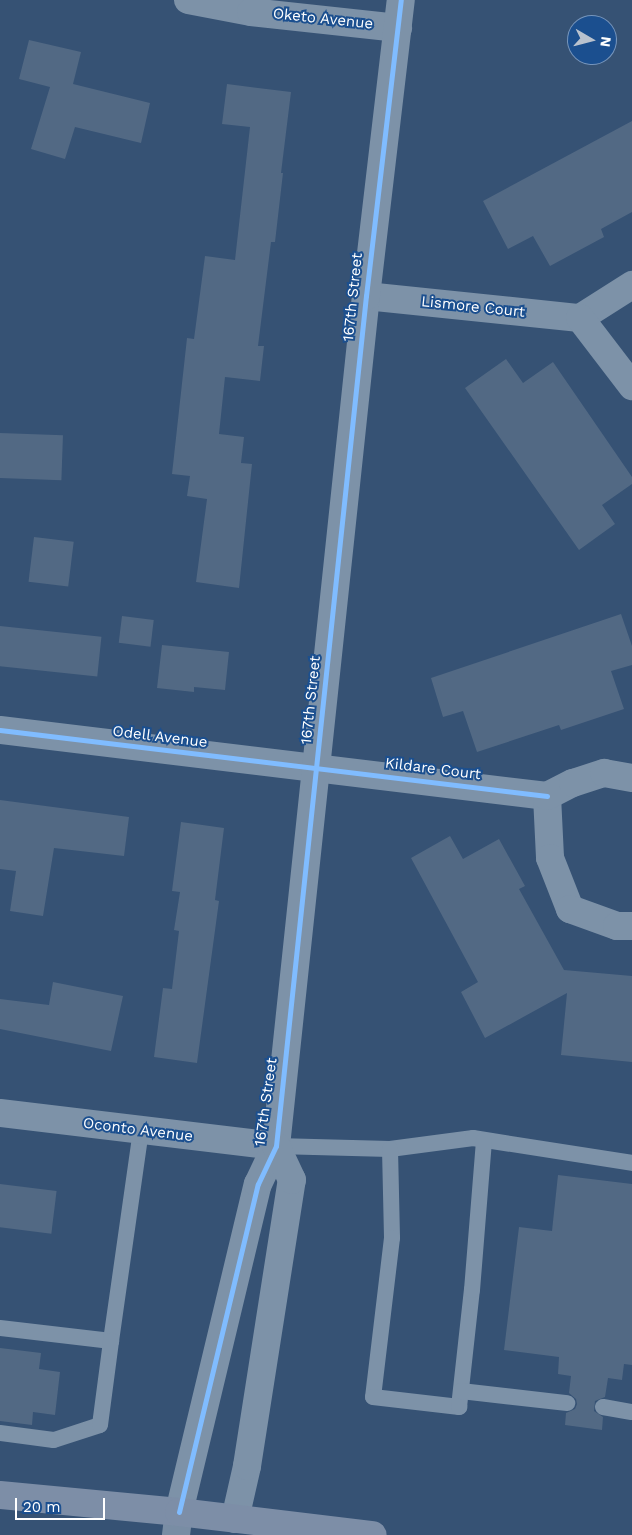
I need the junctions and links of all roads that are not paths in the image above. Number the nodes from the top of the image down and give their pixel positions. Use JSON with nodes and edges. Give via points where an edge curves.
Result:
{"nodes":[{"id":1,"x":188,"y":0,"type":"edge"},
{"id":2,"x":401,"y":0,"type":"edge"},
{"id":3,"x":398,"y":28,"type":"junction"},
{"id":4,"x":632,"y":285,"type":"edge"},
{"id":5,"x":366,"y":296,"type":"junction"},
{"id":6,"x":580,"y":318,"type":"junction"},
{"id":7,"x":632,"y":386,"type":"edge"},
{"id":8,"x":0,"y":730,"type":"edge"},
{"id":9,"x":316,"y":768,"type":"junction"},
{"id":10,"x":632,"y":778,"type":"edge"},
{"id":11,"x":547,"y":796,"type":"junction"},
{"id":12,"x":632,"y":926,"type":"edge"},
{"id":13,"x":0,"y":1113,"type":"edge"},
{"id":14,"x":141,"y":1130,"type":"junction"},
{"id":15,"x":484,"y":1140,"type":"junction"},
{"id":16,"x":276,"y":1146,"type":"junction"},
{"id":17,"x":390,"y":1149,"type":"junction"},
{"id":18,"x":632,"y":1163,"type":"edge"},
{"id":19,"x":0,"y":1328,"type":"edge"},
{"id":20,"x":111,"y":1341,"type":"junction"},
{"id":21,"x":461,"y":1391,"type":"junction"},
{"id":22,"x":567,"y":1402,"type":"dead end"},
{"id":23,"x":603,"y":1407,"type":"dead end"},
{"id":24,"x":632,"y":1412,"type":"edge"},
{"id":25,"x":0,"y":1433,"type":"edge"},
{"id":26,"x":0,"y":1494,"type":"edge"},
{"id":27,"x":178,"y":1523,"type":"edge"},
{"id":28,"x":234,"y":1527,"type":"edge"},
{"id":29,"x":373,"y":1535,"type":"edge"}],
"edges":[{"from":1,"to":3,"type":"street","name":"Oketo Avenue","via":[[251,12]]},
{"from":2,"to":3,"type":"street","name":"167th Street"},
{"from":3,"to":5,"type":"street","name":"167th Street"},
{"from":4,"to":6,"type":"street"},
{"from":5,"to":6,"type":"street","name":"Lismore Court"},
{"from":5,"to":9,"type":"street","name":"167th Street"},
{"from":6,"to":7,"type":"street"},
{"from":8,"to":9,"type":"street","name":"Odell Avenue"},
{"from":9,"to":11,"type":"street","name":"Kildare Court"},
{"from":9,"to":16,"type":"street","name":"167th Street"},
{"from":10,"to":11,"type":"street","via":[[604,773]]},
{"from":11,"to":12,"type":"street","via":[[550,858],[570,909],[617,926]]},
{"from":13,"to":14,"type":"street","name":"Oconto Avenue"},
{"from":14,"to":16,"type":"street","name":"Oconto Avenue"},
{"from":14,"to":20,"type":"lane"},
{"from":15,"to":17,"type":"lane","via":[[473,1138]]},
{"from":15,"to":18,"type":"lane"},
{"from":15,"to":21,"type":"lane"},
{"from":16,"to":17,"type":"lane"},
{"from":16,"to":27,"type":"street","name":"167th Street","via":[[258,1184]]},
{"from":16,"to":28,"type":"street","name":"167th Street","via":[[292,1180],[247,1466]]},
{"from":17,"to":21,"type":"lane","via":[[392,1238],[373,1397],[459,1406]]},
{"from":19,"to":20,"type":"lane"},
{"from":20,"to":25,"type":"lane","via":[[100,1425],[54,1440]]},
{"from":21,"to":22,"type":"lane"},
{"from":23,"to":24,"type":"lane"},
{"from":26,"to":27,"type":"main road"},
{"from":27,"to":28,"type":"main road"},
{"from":28,"to":29,"type":"main road"}]}
